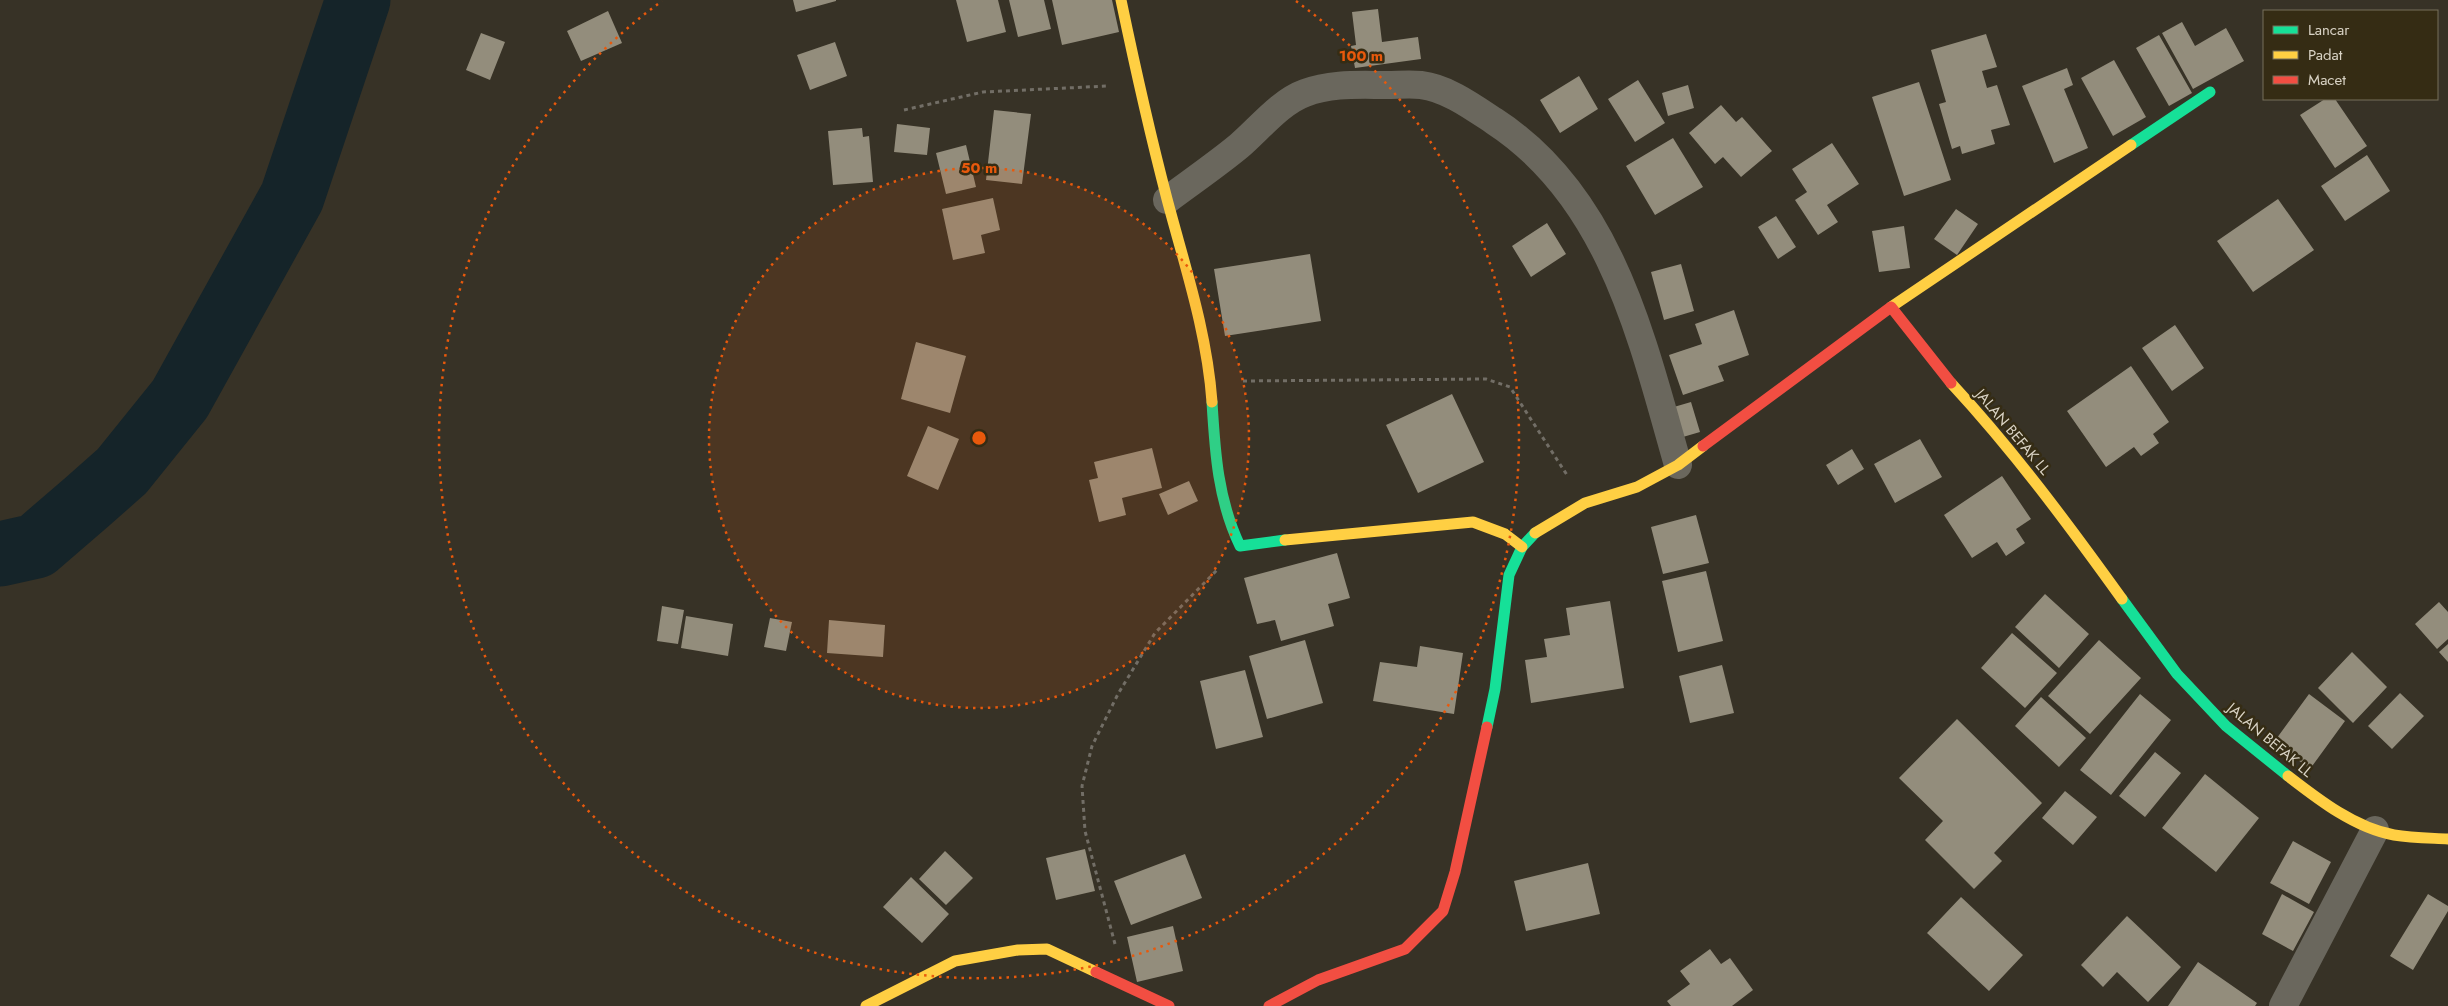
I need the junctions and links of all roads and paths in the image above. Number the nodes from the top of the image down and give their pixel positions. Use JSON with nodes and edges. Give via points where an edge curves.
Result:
{"nodes":[{"id":1,"x":1121,"y":0,"type":"edge"},
{"id":2,"x":1138,"y":84,"type":"junction"},
{"id":3,"x":2210,"y":92,"type":"dead end"},
{"id":4,"x":904,"y":110,"type":"dead end"},
{"id":5,"x":1168,"y":200,"type":"junction"},
{"id":6,"x":1891,"y":307,"type":"junction"},
{"id":7,"x":1211,"y":381,"type":"junction"},
{"id":8,"x":1678,"y":465,"type":"junction"},
{"id":9,"x":1584,"y":503,"type":"junction"},
{"id":10,"x":1240,"y":546,"type":"junction"},
{"id":11,"x":1522,"y":547,"type":"junction"},
{"id":12,"x":2375,"y":830,"type":"junction"},
{"id":13,"x":2448,"y":840,"type":"edge"},
{"id":14,"x":1126,"y":986,"type":"junction"},
{"id":15,"x":866,"y":1006,"type":"edge"},
{"id":16,"x":1169,"y":1006,"type":"edge"},
{"id":17,"x":1269,"y":1006,"type":"edge"},
{"id":18,"x":2283,"y":1006,"type":"edge"}],
"edges":[{"from":1,"to":2,"type":"street"},
{"from":2,"to":4,"type":"path","via":[[982,92]]},
{"from":2,"to":5,"type":"street"},
{"from":3,"to":6,"type":"street"},
{"from":5,"to":7,"type":"street","via":[[1204,335]]},
{"from":5,"to":8,"type":"street","via":[[1290,101],[1305,93],[1357,84],[1422,85],[1475,108],[1526,143],[1561,181],[1597,234],[1639,328]]},
{"from":6,"to":8,"type":"street"},
{"from":6,"to":12,"type":"street","name":"JALAN BEFAK LL","via":[[1940,371],[1997,433],[2052,503],[2176,674],[2226,726],[2320,801]]},
{"from":7,"to":9,"type":"path","via":[[1486,379],[1510,387]]},
{"from":7,"to":10,"type":"street","via":[[1220,488]]},
{"from":8,"to":9,"type":"street","via":[[1637,487]]},
{"from":9,"to":11,"type":"street","via":[[1532,535]]},
{"from":10,"to":11,"type":"street","via":[[1473,522],[1505,534]]},
{"from":10,"to":14,"type":"path","via":[[1155,633],[1118,694],[1092,746],[1082,786],[1085,831]]},
{"from":11,"to":17,"type":"street","via":[[1509,575],[1495,688],[1455,872],[1443,911],[1405,948],[1318,980]]},
{"from":12,"to":13,"type":"street","name":"JALAN BEFAK LL"},
{"from":12,"to":18,"type":"street"},
{"from":14,"to":15,"type":"street","via":[[1047,949],[1018,950],[955,961]]},
{"from":14,"to":16,"type":"street"}]}
